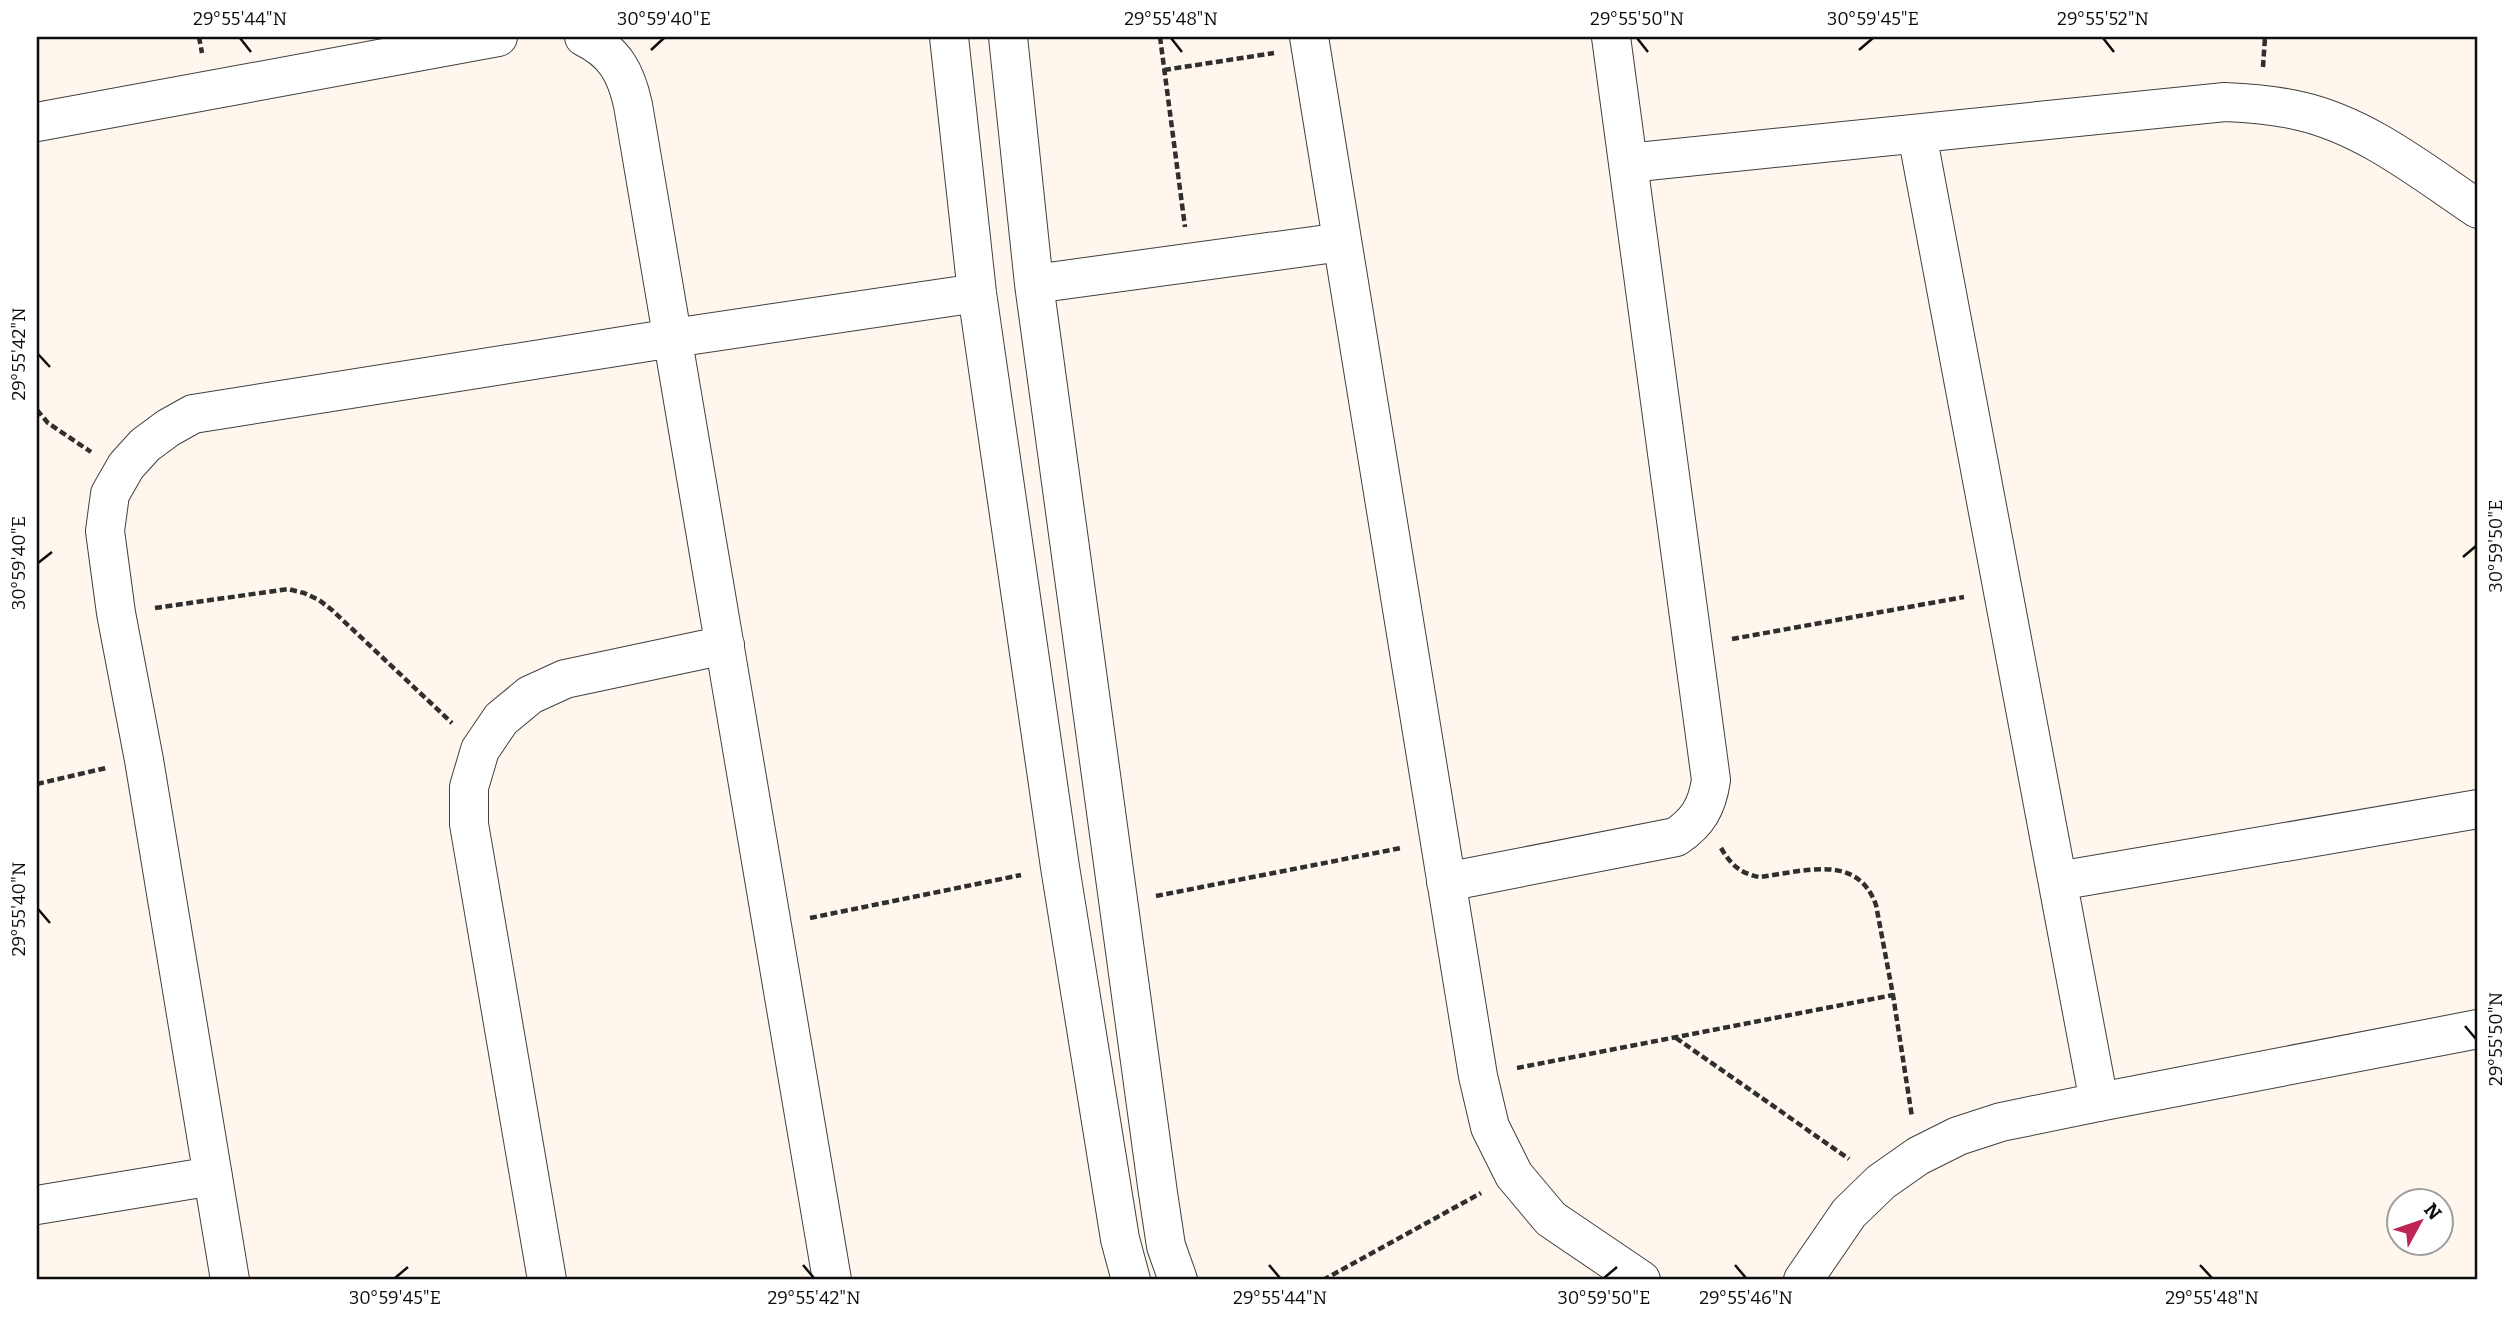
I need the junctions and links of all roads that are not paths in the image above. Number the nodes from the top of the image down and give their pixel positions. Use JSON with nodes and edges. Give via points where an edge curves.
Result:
{"nodes":[{"id":1,"x":498,"y":37,"type":"edge"},
{"id":2,"x":584,"y":37,"type":"edge"},
{"id":3,"x":949,"y":37,"type":"edge"},
{"id":4,"x":1008,"y":37,"type":"edge"},
{"id":5,"x":1611,"y":37,"type":"edge"},
{"id":6,"x":1310,"y":42,"type":"edge"},
{"id":7,"x":37,"y":122,"type":"edge"},
{"id":8,"x":1917,"y":134,"type":"junction"},
{"id":9,"x":1628,"y":163,"type":"junction"},
{"id":10,"x":2478,"y":209,"type":"edge"},
{"id":11,"x":1342,"y":242,"type":"junction"},
{"id":12,"x":1034,"y":284,"type":"junction"},
{"id":13,"x":977,"y":293,"type":"junction"},
{"id":14,"x":673,"y":338,"type":"junction"},
{"id":15,"x":725,"y":645,"type":"junction"},
{"id":16,"x":2478,"y":809,"type":"edge"},
{"id":17,"x":2058,"y":881,"type":"junction"},
{"id":18,"x":1447,"y":882,"type":"junction"},
{"id":19,"x":2478,"y":1029,"type":"edge"},
{"id":20,"x":2099,"y":1102,"type":"junction"},
{"id":21,"x":213,"y":1175,"type":"junction"},
{"id":22,"x":37,"y":1205,"type":"edge"},
{"id":23,"x":230,"y":1280,"type":"edge"},
{"id":24,"x":547,"y":1280,"type":"edge"},
{"id":25,"x":832,"y":1280,"type":"edge"},
{"id":26,"x":1131,"y":1280,"type":"edge"},
{"id":27,"x":1178,"y":1280,"type":"edge"},
{"id":28,"x":1641,"y":1280,"type":"edge"},
{"id":29,"x":1803,"y":1280,"type":"edge"}],
"edges":[{"from":1,"to":7,"type":"street"},
{"from":2,"to":14,"type":"street","via":[[615,60],[628,81]]},
{"from":3,"to":13,"type":"street"},
{"from":4,"to":12,"type":"street"},
{"from":5,"to":9,"type":"street"},
{"from":6,"to":11,"type":"street"},
{"from":8,"to":9,"type":"street"},
{"from":8,"to":10,"type":"street","via":[[2225,102],[2259,104],[2302,111],[2343,125],[2382,144]]},
{"from":8,"to":17,"type":"street"},
{"from":9,"to":18,"type":"street","via":[[1711,780],[1708,798],[1702,814],[1676,837]]},
{"from":11,"to":12,"type":"street"},
{"from":11,"to":18,"type":"street"},
{"from":12,"to":27,"type":"street","via":[[1166,1246]]},
{"from":13,"to":14,"type":"street"},
{"from":13,"to":26,"type":"street","via":[[1060,867],[1120,1239]]},
{"from":14,"to":15,"type":"street"},
{"from":14,"to":21,"type":"street","via":[[193,414],[145,445],[110,494],[105,531],[116,613]]},
{"from":15,"to":24,"type":"street","via":[[565,679],[530,695],[501,719],[480,750],[469,787],[469,824]]},
{"from":15,"to":25,"type":"street"},
{"from":16,"to":17,"type":"street"},
{"from":17,"to":20,"type":"street"},
{"from":18,"to":28,"type":"street","via":[[1490,1127],[1514,1175],[1551,1219]]},
{"from":19,"to":20,"type":"street"},
{"from":20,"to":29,"type":"street","via":[[2001,1122],[1918,1156],[1881,1182],[1849,1213]]},
{"from":21,"to":22,"type":"street"},
{"from":21,"to":23,"type":"street"}]}
